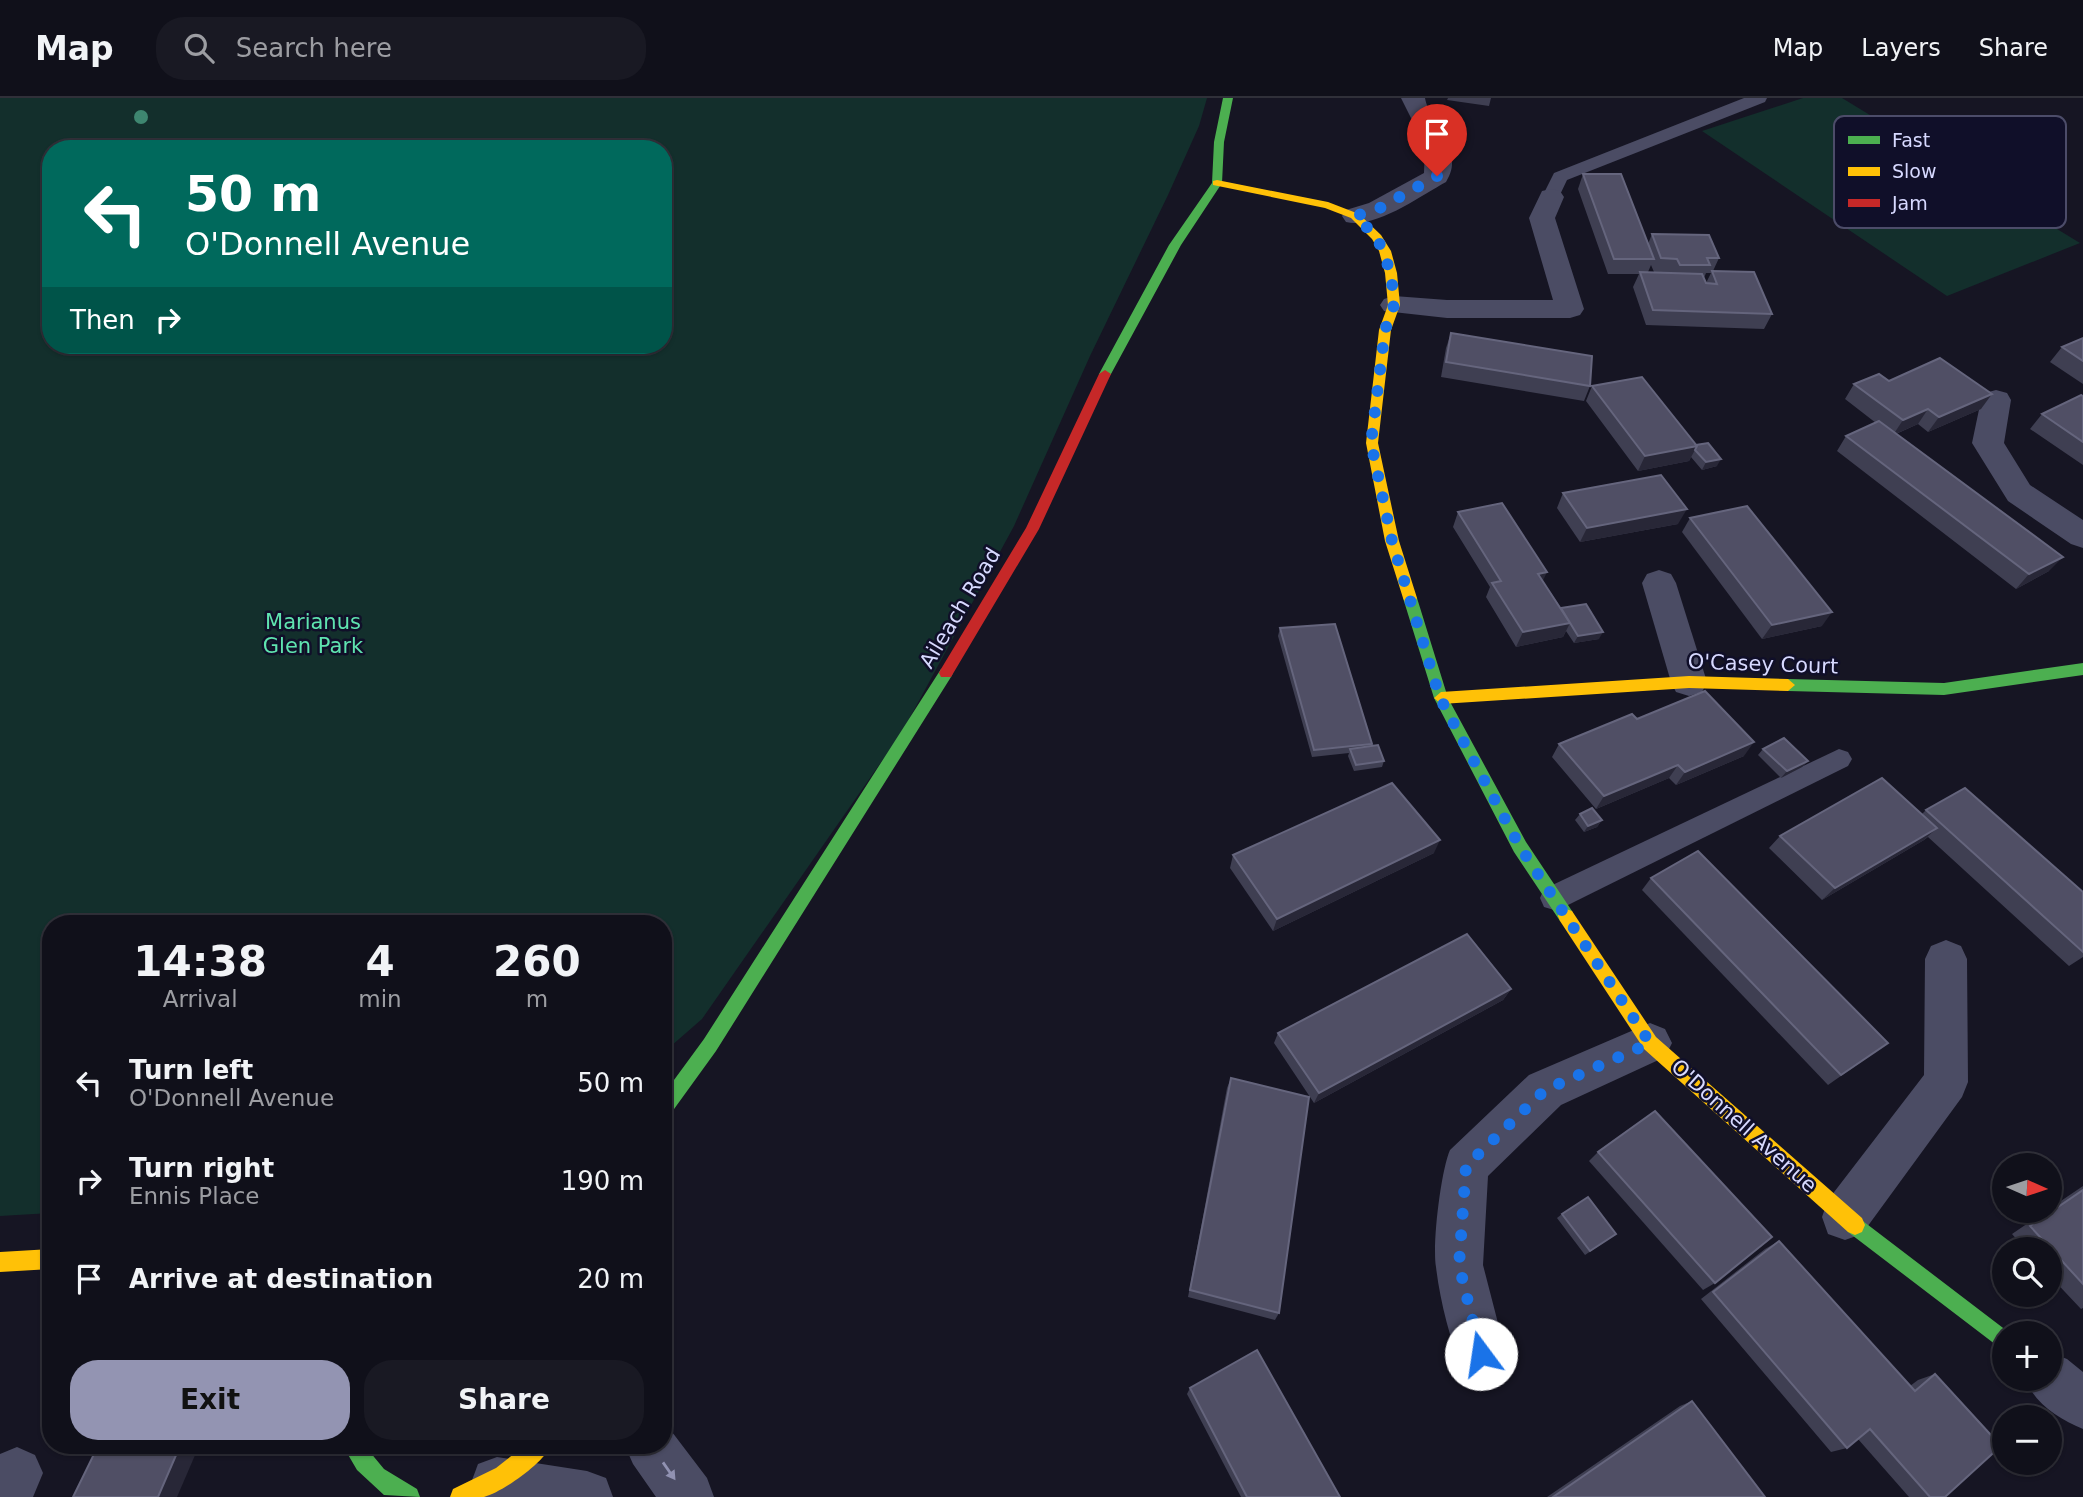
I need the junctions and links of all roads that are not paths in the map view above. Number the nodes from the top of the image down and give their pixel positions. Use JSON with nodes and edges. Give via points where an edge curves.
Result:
{"nodes":[{"id":1,"x":1228,"y":98,"type":"edge"},
{"id":2,"x":1413,"y":98,"type":"edge"},
{"id":3,"x":1759,"y":98,"type":"edge"},
{"id":4,"x":1217,"y":183,"type":"junction"},
{"id":5,"x":1550,"y":197,"type":"joint"},
{"id":6,"x":1355,"y":216,"type":"junction"},
{"id":7,"x":1394,"y":305,"type":"junction"},
{"id":8,"x":1996,"y":400,"type":"dead end"},
{"id":9,"x":2083,"y":536,"type":"edge"},
{"id":10,"x":1659,"y":583,"type":"dead end"},
{"id":11,"x":2083,"y":668,"type":"edge"},
{"id":12,"x":1689,"y":682,"type":"junction"},
{"id":13,"x":1440,"y":698,"type":"junction"},
{"id":14,"x":1839,"y":759,"type":"dead end"},
{"id":15,"x":1554,"y":898,"type":"junction"},
{"id":16,"x":1946,"y":959,"type":"dead end"},
{"id":17,"x":1650,"y":1043,"type":"junction"},
{"id":18,"x":672,"y":1098,"type":"edge"},
{"id":19,"x":1845,"y":1217,"type":"junction"},
{"id":20,"x":42,"y":1260,"type":"edge"},
{"id":21,"x":0,"y":1262,"type":"edge"},
{"id":22,"x":1992,"y":1332,"type":"edge"},
{"id":23,"x":1481,"y":1354,"type":"dead end"},
{"id":24,"x":2062,"y":1387,"type":"edge"},
{"id":25,"x":2083,"y":1404,"type":"edge"},
{"id":26,"x":532,"y":1454,"type":"edge"},
{"id":27,"x":657,"y":1454,"type":"edge"},
{"id":28,"x":357,"y":1460,"type":"edge"},
{"id":29,"x":479,"y":1490,"type":"edge"},
{"id":30,"x":410,"y":1497,"type":"edge"},
{"id":31,"x":587,"y":1497,"type":"edge"},
{"id":32,"x":688,"y":1497,"type":"edge"}],
"edges":[{"from":1,"to":4,"type":"street"},
{"from":2,"to":6,"type":"street","via":[[1438,146],[1437,176],[1378,209]]},
{"from":3,"to":5,"type":"lane","via":[[1560,177]]},
{"from":4,"to":6,"type":"street","name":"O'Donnell Avenue","via":[[1328,205]]},
{"from":4,"to":18,"type":"street","name":"Aileach Road","via":[[1175,245],[1121,342],[1032,529],[917,722]]},
{"from":5,"to":7,"type":"street","via":[[1542,218],[1570,309]]},
{"from":6,"to":7,"type":"street","name":"O'Donnell Avenue","via":[[1385,251]]},
{"from":7,"to":13,"type":"street","name":"O'Donnell Avenue","via":[[1385,330],[1371,443],[1392,541]]},
{"from":8,"to":9,"type":"street","via":[[1987,443],[2019,493]]},
{"from":10,"to":12,"type":"street"},
{"from":11,"to":12,"type":"street","name":"O'Casey Court","via":[[1944,690]]},
{"from":12,"to":13,"type":"street","name":"O'Casey Court"},
{"from":13,"to":15,"type":"street","name":"O'Donnell Avenue","via":[[1520,847]]},
{"from":14,"to":15,"type":"lane"},
{"from":15,"to":17,"type":"street","name":"O'Donnell Avenue"},
{"from":16,"to":19,"type":"street","via":[[1946,1082]]},
{"from":17,"to":19,"type":"street","name":"O'Donnell Avenue"},
{"from":17,"to":23,"type":"street","via":[[1545,1090],[1466,1166],[1459,1265]]},
{"from":19,"to":22,"type":"street","name":"O'Donnell Avenue"},
{"from":20,"to":21,"type":"street"},
{"from":24,"to":25,"type":"street"},
{"from":26,"to":29,"type":"street","via":[[519,1468]]},
{"from":27,"to":32,"type":"street","one_way":true},
{"from":28,"to":30,"type":"street","via":[[384,1486]]},
{"from":29,"to":31,"type":"street"}]}
